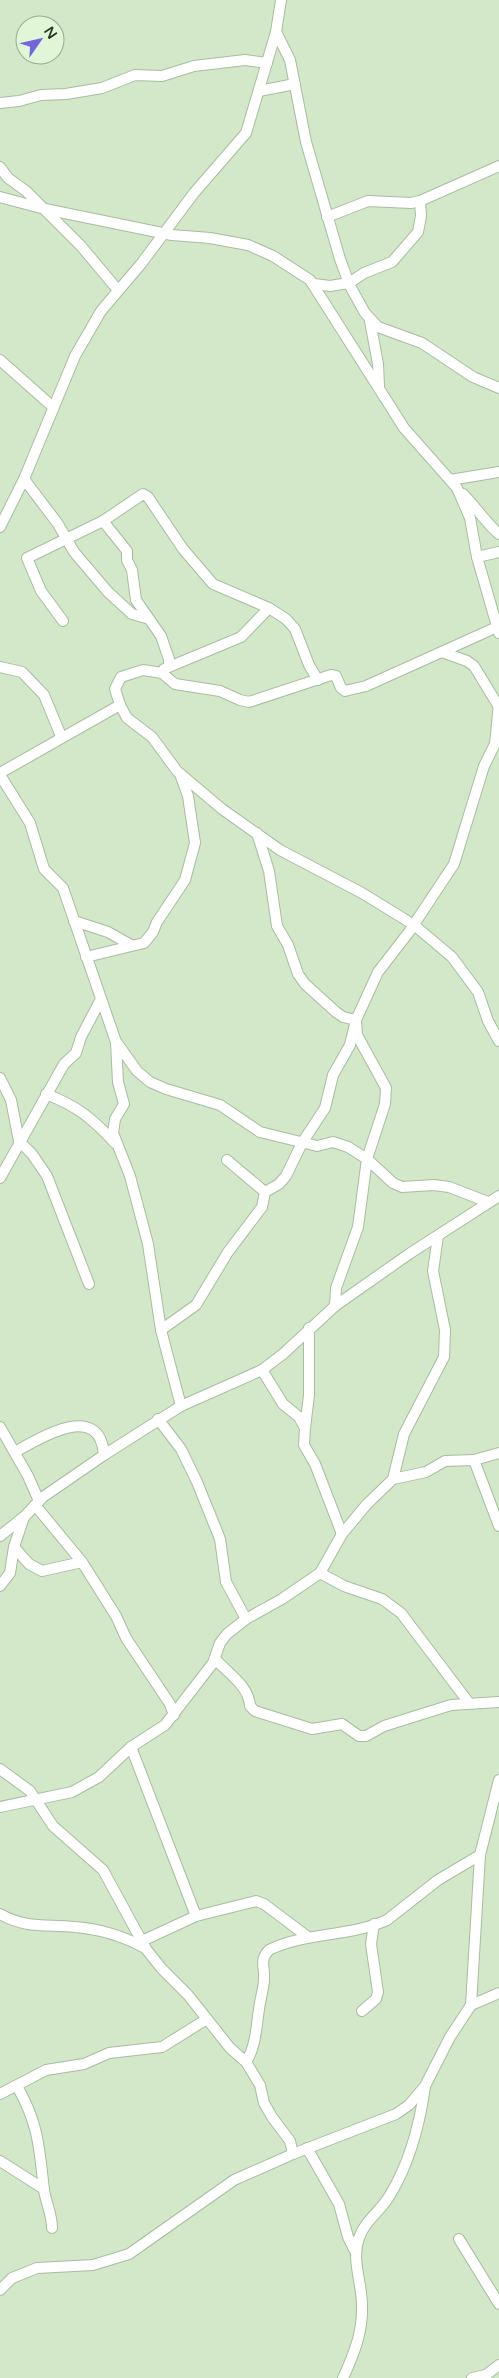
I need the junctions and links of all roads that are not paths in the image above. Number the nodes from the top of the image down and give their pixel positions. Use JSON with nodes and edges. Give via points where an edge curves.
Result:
{"nodes":[{"id":1,"x":281,"y":0,"type":"edge"},
{"id":2,"x":276,"y":32,"type":"junction"},
{"id":3,"x":267,"y":63,"type":"junction"},
{"id":4,"x":295,"y":84,"type":"junction"},
{"id":5,"x":259,"y":91,"type":"junction"},
{"id":6,"x":0,"y":103,"type":"edge"},
{"id":7,"x":499,"y":166,"type":"edge"},
{"id":8,"x":0,"y":167,"type":"edge"},
{"id":9,"x":0,"y":198,"type":"edge"},
{"id":10,"x":420,"y":201,"type":"junction"},
{"id":11,"x":45,"y":210,"type":"junction"},
{"id":12,"x":328,"y":217,"type":"junction"},
{"id":13,"x":164,"y":234,"type":"junction"},
{"id":14,"x":349,"y":283,"type":"junction"},
{"id":15,"x":314,"y":284,"type":"junction"},
{"id":16,"x":117,"y":289,"type":"junction"},
{"id":17,"x":370,"y":321,"type":"junction"},
{"id":18,"x":0,"y":360,"type":"edge"},
{"id":19,"x":378,"y":388,"type":"junction"},
{"id":20,"x":499,"y":388,"type":"edge"},
{"id":21,"x":53,"y":407,"type":"junction"},
{"id":22,"x":499,"y":472,"type":"edge"},
{"id":23,"x":24,"y":479,"type":"junction"},
{"id":24,"x":454,"y":484,"type":"junction"},
{"id":25,"x":2,"y":521,"type":"edge"},
{"id":26,"x":103,"y":521,"type":"junction"},
{"id":27,"x":499,"y":534,"type":"edge"},
{"id":28,"x":66,"y":538,"type":"junction"},
{"id":29,"x":499,"y":552,"type":"edge"},
{"id":30,"x":477,"y":557,"type":"junction"},
{"id":31,"x":270,"y":608,"type":"junction"},
{"id":32,"x":146,"y":618,"type":"junction"},
{"id":33,"x":63,"y":621,"type":"dead end"},
{"id":34,"x":498,"y":630,"type":"edge"},
{"id":35,"x":442,"y":652,"type":"junction"},
{"id":36,"x":0,"y":667,"type":"edge"},
{"id":37,"x":165,"y":670,"type":"junction"},
{"id":38,"x":318,"y":680,"type":"junction"},
{"id":39,"x":120,"y":704,"type":"junction"},
{"id":40,"x":499,"y":706,"type":"edge"},
{"id":41,"x":61,"y":736,"type":"junction"},
{"id":42,"x":180,"y":773,"type":"junction"},
{"id":43,"x":0,"y":774,"type":"edge"},
{"id":44,"x":257,"y":833,"type":"junction"},
{"id":45,"x":74,"y":921,"type":"junction"},
{"id":46,"x":414,"y":926,"type":"junction"},
{"id":47,"x":131,"y":945,"type":"junction"},
{"id":48,"x":86,"y":957,"type":"junction"},
{"id":49,"x":100,"y":999,"type":"junction"},
{"id":50,"x":356,"y":1020,"type":"junction"},
{"id":51,"x":499,"y":1041,"type":"edge"},
{"id":52,"x":116,"y":1042,"type":"junction"},
{"id":53,"x":0,"y":1078,"type":"edge"},
{"id":54,"x":46,"y":1094,"type":"junction"},
{"id":55,"x":19,"y":1141,"type":"junction"},
{"id":56,"x":302,"y":1143,"type":"junction"},
{"id":57,"x":115,"y":1144,"type":"junction"},
{"id":58,"x":367,"y":1159,"type":"junction"},
{"id":59,"x":227,"y":1160,"type":"dead end"},
{"id":60,"x":0,"y":1178,"type":"edge"},
{"id":61,"x":266,"y":1192,"type":"junction"},
{"id":62,"x":499,"y":1196,"type":"edge"},
{"id":63,"x":488,"y":1202,"type":"junction"},
{"id":64,"x":438,"y":1236,"type":"junction"},
{"id":65,"x":89,"y":1284,"type":"dead end"},
{"id":66,"x":335,"y":1306,"type":"junction"},
{"id":67,"x":309,"y":1328,"type":"junction"},
{"id":68,"x":161,"y":1330,"type":"junction"},
{"id":69,"x":262,"y":1370,"type":"junction"},
{"id":70,"x":181,"y":1406,"type":"junction"},
{"id":71,"x":158,"y":1419,"type":"junction"},
{"id":72,"x":0,"y":1427,"type":"edge"},
{"id":73,"x":306,"y":1428,"type":"junction"},
{"id":74,"x":4,"y":1443,"type":"edge"},
{"id":75,"x":15,"y":1452,"type":"junction"},
{"id":76,"x":499,"y":1453,"type":"edge"},
{"id":77,"x":104,"y":1455,"type":"junction"},
{"id":78,"x":474,"y":1460,"type":"junction"},
{"id":79,"x":392,"y":1479,"type":"junction"},
{"id":80,"x":37,"y":1503,"type":"junction"},
{"id":81,"x":25,"y":1516,"type":"junction"},
{"id":82,"x":499,"y":1526,"type":"edge"},
{"id":83,"x":342,"y":1534,"type":"junction"},
{"id":84,"x":0,"y":1536,"type":"edge"},
{"id":85,"x":14,"y":1547,"type":"junction"},
{"id":86,"x":82,"y":1562,"type":"junction"},
{"id":87,"x":320,"y":1573,"type":"junction"},
{"id":88,"x":0,"y":1586,"type":"edge"},
{"id":89,"x":246,"y":1619,"type":"junction"},
{"id":90,"x":215,"y":1659,"type":"junction"},
{"id":91,"x":499,"y":1702,"type":"edge"},
{"id":92,"x":470,"y":1703,"type":"junction"},
{"id":93,"x":174,"y":1715,"type":"junction"},
{"id":94,"x":131,"y":1747,"type":"junction"},
{"id":95,"x":0,"y":1770,"type":"edge"},
{"id":96,"x":499,"y":1780,"type":"edge"},
{"id":97,"x":35,"y":1800,"type":"junction"},
{"id":98,"x":0,"y":1807,"type":"edge"},
{"id":99,"x":480,"y":1855,"type":"junction"},
{"id":100,"x":0,"y":1914,"type":"edge"},
{"id":101,"x":196,"y":1916,"type":"junction"},
{"id":102,"x":374,"y":1924,"type":"junction"},
{"id":103,"x":308,"y":1937,"type":"junction"},
{"id":104,"x":144,"y":1945,"type":"junction"},
{"id":105,"x":499,"y":1993,"type":"edge"},
{"id":106,"x":471,"y":2005,"type":"junction"},
{"id":107,"x":362,"y":2011,"type":"dead end"},
{"id":108,"x":207,"y":2019,"type":"junction"},
{"id":109,"x":246,"y":2062,"type":"junction"},
{"id":110,"x":17,"y":2086,"type":"junction"},
{"id":111,"x":425,"y":2086,"type":"junction"},
{"id":112,"x":0,"y":2094,"type":"edge"},
{"id":113,"x":307,"y":2148,"type":"junction"},
{"id":114,"x":293,"y":2154,"type":"junction"},
{"id":115,"x":0,"y":2161,"type":"edge"},
{"id":116,"x":44,"y":2189,"type":"junction"},
{"id":117,"x":52,"y":2228,"type":"dead end"},
{"id":118,"x":459,"y":2239,"type":"dead end"},
{"id":119,"x":355,"y":2251,"type":"junction"},
{"id":120,"x":0,"y":2290,"type":"edge"},
{"id":121,"x":499,"y":2304,"type":"edge"},
{"id":122,"x":499,"y":2365,"type":"edge"},
{"id":123,"x":343,"y":2378,"type":"edge"},
{"id":124,"x":472,"y":2378,"type":"edge"}],
"edges":[{"from":1,"to":2,"type":"street"},
{"from":2,"to":3,"type":"street"},
{"from":2,"to":4,"type":"street","via":[[289,57]]},
{"from":3,"to":5,"type":"street"},
{"from":3,"to":6,"type":"street","via":[[245,60],[194,66],[162,76],[135,75],[102,88]]},
{"from":4,"to":5,"type":"street"},
{"from":4,"to":12,"type":"street","via":[[306,142]]},
{"from":5,"to":13,"type":"street","via":[[243,137],[194,193]]},
{"from":7,"to":10,"type":"street"},
{"from":8,"to":11,"type":"street"},
{"from":9,"to":11,"type":"street"},
{"from":10,"to":12,"type":"street","via":[[368,201]]},
{"from":10,"to":14,"type":"street","via":[[418,232],[402,253],[392,262]]},
{"from":11,"to":13,"type":"street"},
{"from":11,"to":16,"type":"street","via":[[84,249]]},
{"from":12,"to":14,"type":"street"},
{"from":13,"to":15,"type":"street","via":[[210,238],[253,247],[273,256]]},
{"from":13,"to":16,"type":"street"},
{"from":14,"to":15,"type":"street"},
{"from":14,"to":17,"type":"street"},
{"from":15,"to":19,"type":"street"},
{"from":16,"to":21,"type":"street","via":[[75,356]]},
{"from":17,"to":19,"type":"street","via":[[378,364]]},
{"from":17,"to":20,"type":"street","via":[[387,332],[422,343],[473,377]]},
{"from":18,"to":21,"type":"street"},
{"from":19,"to":24,"type":"street","via":[[404,428]]},
{"from":21,"to":23,"type":"street"},
{"from":22,"to":24,"type":"street"},
{"from":23,"to":25,"type":"street"},
{"from":23,"to":28,"type":"street"},
{"from":24,"to":27,"type":"street"},
{"from":24,"to":30,"type":"street","via":[[470,518]]},
{"from":26,"to":28,"type":"street"},
{"from":26,"to":31,"type":"street","via":[[143,494],[213,584]]},
{"from":26,"to":32,"type":"street","via":[[126,551],[134,594]]},
{"from":28,"to":32,"type":"street","via":[[108,592],[132,614]]},
{"from":28,"to":33,"type":"street","via":[[27,558],[41,592]]},
{"from":29,"to":30,"type":"street"},
{"from":30,"to":34,"type":"street"},
{"from":31,"to":37,"type":"street","via":[[241,637]]},
{"from":31,"to":38,"type":"street","via":[[294,629]]},
{"from":32,"to":37,"type":"street","via":[[161,636],[169,659]]},
{"from":34,"to":35,"type":"street"},
{"from":35,"to":38,"type":"street","via":[[366,686],[346,691],[336,676]]},
{"from":35,"to":40,"type":"street","via":[[474,666]]},
{"from":36,"to":41,"type":"street","via":[[22,672],[44,694]]},
{"from":37,"to":38,"type":"street","via":[[174,684],[220,691],[249,702]]},
{"from":37,"to":39,"type":"street","via":[[143,670],[121,677],[115,688]]},
{"from":39,"to":41,"type":"street"},
{"from":39,"to":42,"type":"street","via":[[127,718],[152,737]]},
{"from":40,"to":46,"type":"street","via":[[494,744],[484,766],[454,864]]},
{"from":41,"to":43,"type":"street"},
{"from":42,"to":44,"type":"street","via":[[222,809]]},
{"from":42,"to":47,"type":"street","via":[[188,796],[194,833],[187,875],[148,939]]},
{"from":43,"to":45,"type":"street","via":[[30,824],[44,869],[63,888]]},
{"from":44,"to":46,"type":"street","via":[[280,850],[362,893]]},
{"from":44,"to":50,"type":"street","via":[[269,871],[277,926],[298,974],[336,1012]]},
{"from":45,"to":47,"type":"street","via":[[108,932]]},
{"from":45,"to":48,"type":"street"},
{"from":46,"to":50,"type":"street","via":[[378,972]]},
{"from":46,"to":51,"type":"street","via":[[452,957],[464,972],[478,992]]},
{"from":47,"to":48,"type":"street"},
{"from":48,"to":49,"type":"street"},
{"from":49,"to":52,"type":"street"},
{"from":49,"to":54,"type":"street","via":[[76,1053],[64,1064]]},
{"from":50,"to":56,"type":"street","via":[[350,1045],[333,1075],[326,1108]]},
{"from":50,"to":58,"type":"street","via":[[357,1035],[386,1088],[385,1104]]},
{"from":52,"to":56,"type":"street","via":[[137,1071],[150,1082],[220,1105],[260,1132]]},
{"from":52,"to":57,"type":"street","via":[[118,1082],[124,1104],[113,1122]]},
{"from":53,"to":55,"type":"street","via":[[11,1100]]},
{"from":54,"to":55,"type":"street"},
{"from":54,"to":57,"type":"street","via":[[70,1103]]},
{"from":55,"to":60,"type":"street"},
{"from":55,"to":65,"type":"street","via":[[47,1176]]},
{"from":56,"to":58,"type":"street","via":[[317,1146],[333,1142]]},
{"from":56,"to":61,"type":"street","via":[[286,1176]]},
{"from":57,"to":68,"type":"street","via":[[130,1176],[148,1244]]},
{"from":58,"to":63,"type":"street","via":[[402,1186],[449,1187]]},
{"from":58,"to":66,"type":"street","via":[[358,1227],[336,1288]]},
{"from":59,"to":61,"type":"street"},
{"from":61,"to":68,"type":"street","via":[[262,1207],[228,1252],[196,1305]]},
{"from":62,"to":63,"type":"street"},
{"from":63,"to":64,"type":"street"},
{"from":64,"to":66,"type":"street"},
{"from":64,"to":79,"type":"street","via":[[434,1271],[445,1330],[444,1357],[404,1434]]},
{"from":66,"to":67,"type":"street"},
{"from":67,"to":69,"type":"street"},
{"from":67,"to":73,"type":"street"},
{"from":68,"to":70,"type":"street"},
{"from":69,"to":70,"type":"street"},
{"from":69,"to":73,"type":"street","via":[[283,1404],[299,1417]]},
{"from":70,"to":71,"type":"street"},
{"from":71,"to":77,"type":"street"},
{"from":71,"to":89,"type":"street","via":[[181,1449],[197,1482],[220,1539],[226,1582]]},
{"from":72,"to":74,"type":"street"},
{"from":73,"to":83,"type":"street","via":[[304,1445],[315,1464]]},
{"from":74,"to":75,"type":"street"},
{"from":75,"to":77,"type":"street","via":[[47,1434],[82,1426],[103,1440]]},
{"from":75,"to":80,"type":"street"},
{"from":76,"to":78,"type":"street"},
{"from":77,"to":80,"type":"street"},
{"from":78,"to":79,"type":"street","via":[[445,1461],[426,1472]]},
{"from":78,"to":82,"type":"street"},
{"from":79,"to":83,"type":"street"},
{"from":80,"to":81,"type":"street"},
{"from":80,"to":86,"type":"street"},
{"from":81,"to":84,"type":"street"},
{"from":81,"to":85,"type":"street"},
{"from":83,"to":87,"type":"street"},
{"from":85,"to":86,"type":"street","via":[[29,1564],[42,1571]]},
{"from":85,"to":88,"type":"street","via":[[10,1572]]},
{"from":86,"to":93,"type":"street"},
{"from":87,"to":89,"type":"street"},
{"from":87,"to":92,"type":"street","via":[[344,1586],[382,1599],[401,1613]]},
{"from":89,"to":90,"type":"street","via":[[223,1638]]},
{"from":90,"to":92,"type":"street","via":[[244,1688],[255,1711],[312,1729],[342,1724],[359,1736],[366,1736],[390,1724],[451,1705]]},
{"from":90,"to":93,"type":"street"},
{"from":91,"to":92,"type":"street"},
{"from":93,"to":94,"type":"street","via":[[165,1725]]},
{"from":94,"to":97,"type":"street","via":[[92,1782],[72,1792]]},
{"from":94,"to":101,"type":"street"},
{"from":95,"to":97,"type":"street","via":[[30,1791]]},
{"from":96,"to":99,"type":"street"},
{"from":97,"to":98,"type":"street"},
{"from":97,"to":104,"type":"street","via":[[54,1826],[103,1870]]},
{"from":99,"to":102,"type":"street","via":[[432,1884],[387,1920]]},
{"from":99,"to":106,"type":"street"},
{"from":100,"to":104,"type":"street","via":[[23,1924],[76,1927]]},
{"from":101,"to":103,"type":"street","via":[[256,1901]]},
{"from":101,"to":104,"type":"street"},
{"from":102,"to":103,"type":"street"},
{"from":102,"to":107,"type":"street","via":[[371,1944],[378,1992],[376,1999]]},
{"from":103,"to":109,"type":"street","via":[[277,1946],[264,1954],[258,2024]]},
{"from":104,"to":108,"type":"street"},
{"from":105,"to":106,"type":"street"},
{"from":106,"to":111,"type":"street"},
{"from":108,"to":109,"type":"street"},
{"from":108,"to":110,"type":"street","via":[[162,2047],[109,2054],[84,2064],[46,2070]]},
{"from":109,"to":114,"type":"street","via":[[260,2085],[264,2103],[290,2141]]},
{"from":110,"to":112,"type":"street"},
{"from":110,"to":116,"type":"street","via":[[30,2110],[39,2140]]},
{"from":111,"to":113,"type":"street","via":[[409,2106],[396,2114]]},
{"from":111,"to":119,"type":"street","via":[[421,2111],[397,2182],[386,2202],[366,2224]]},
{"from":113,"to":114,"type":"street"},
{"from":113,"to":119,"type":"street","via":[[339,2204]]},
{"from":114,"to":120,"type":"street","via":[[234,2180],[129,2254],[93,2265],[37,2268],[12,2278]]},
{"from":115,"to":116,"type":"street"},
{"from":116,"to":117,"type":"street"},
{"from":118,"to":121,"type":"street"},
{"from":119,"to":123,"type":"street","via":[[362,2305],[361,2324],[359,2340]]},
{"from":122,"to":124,"type":"street","via":[[486,2375]]}]}
